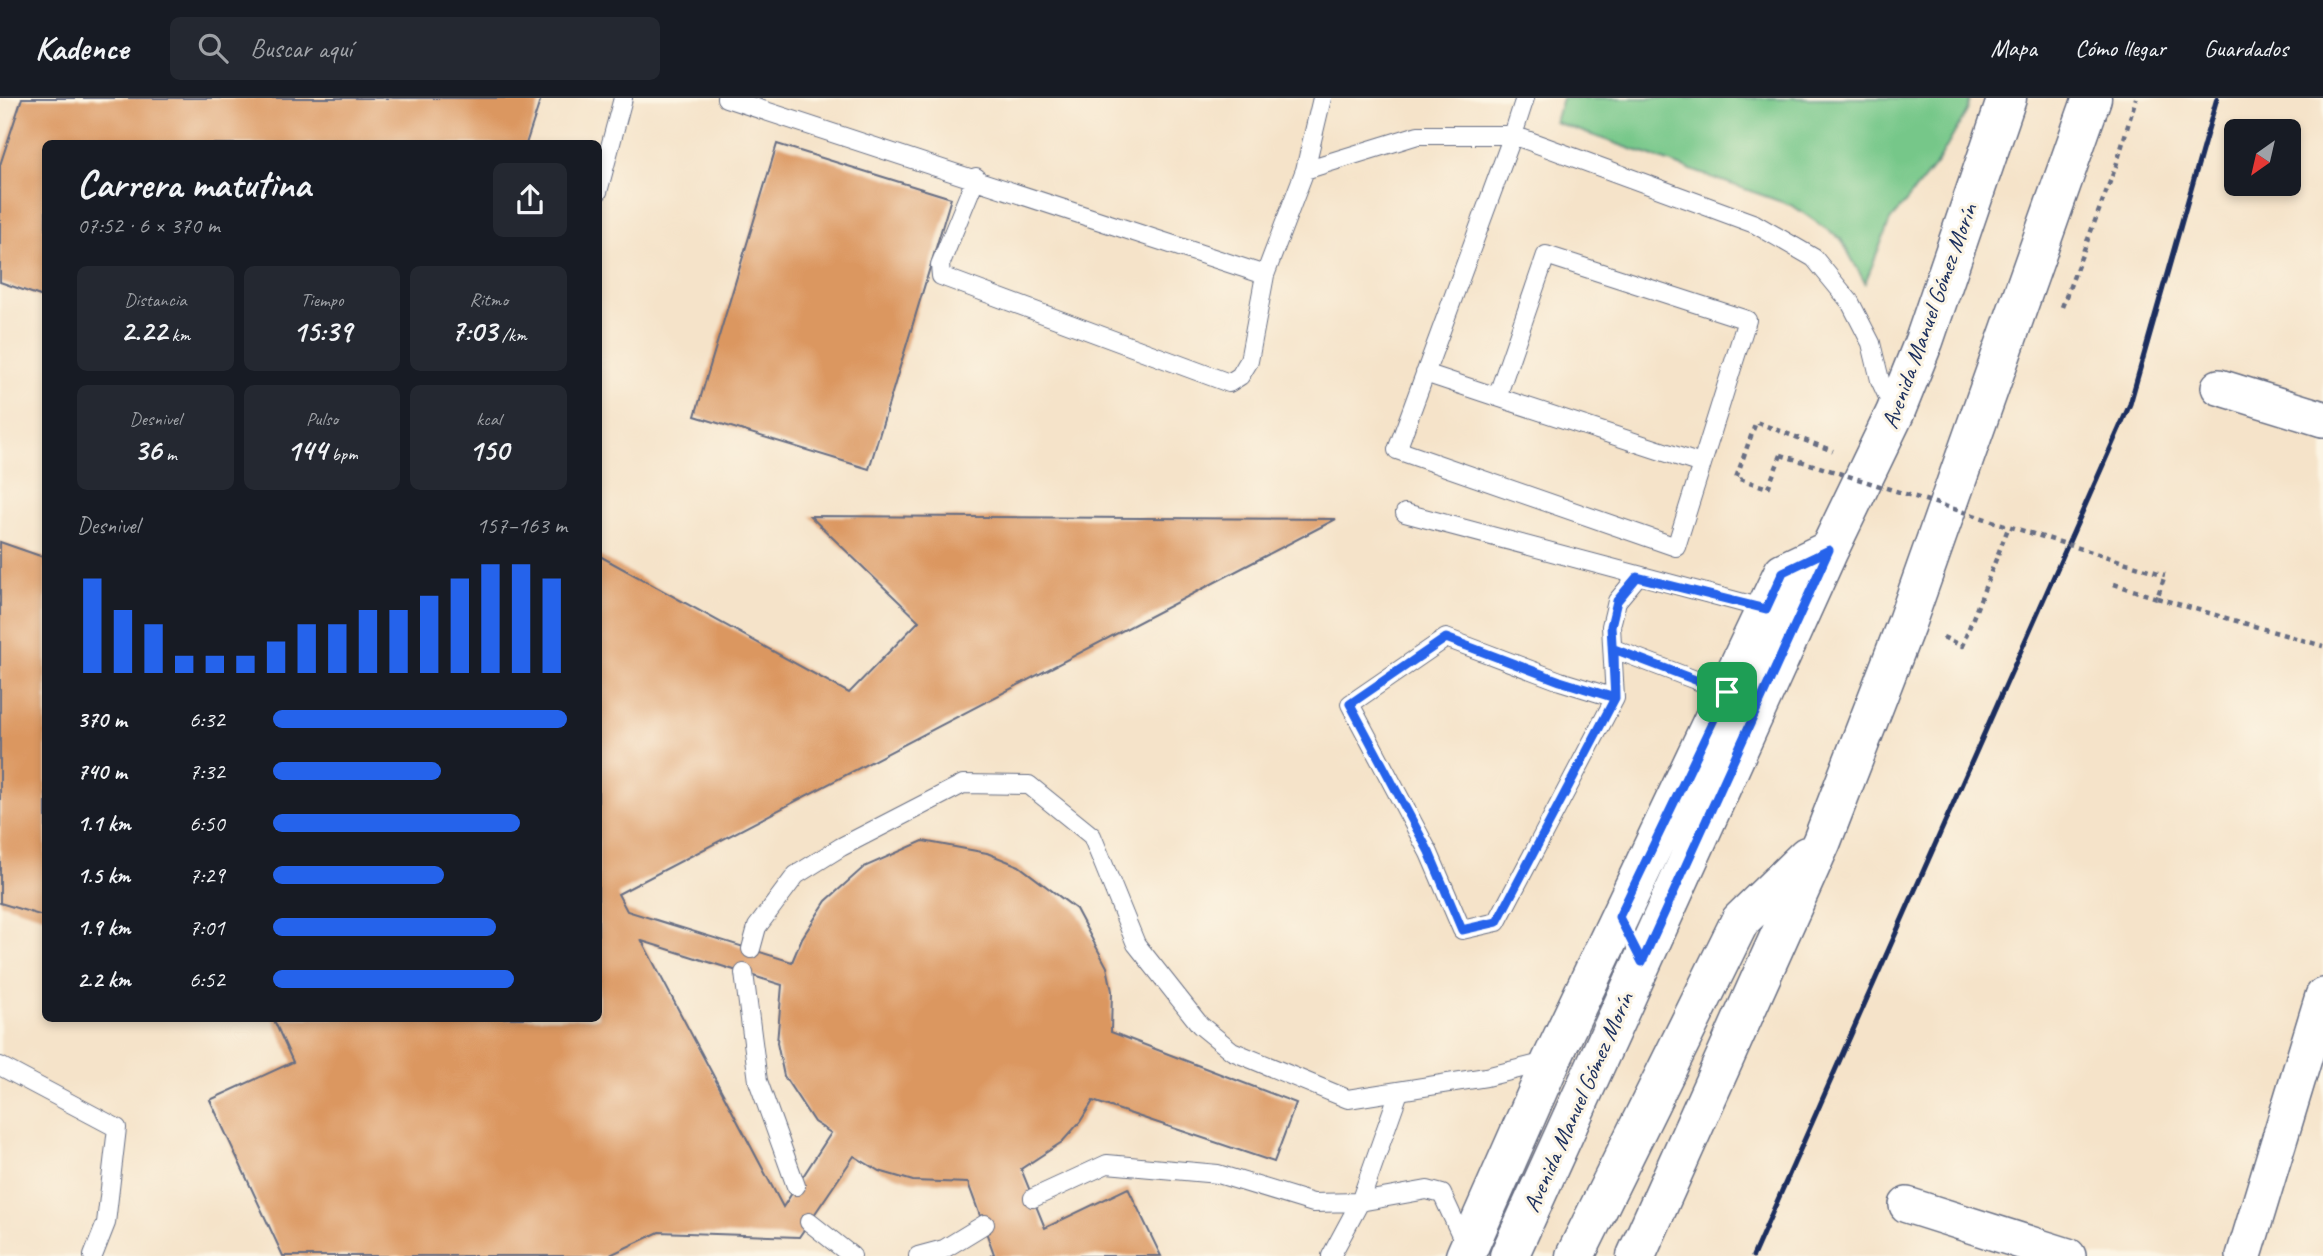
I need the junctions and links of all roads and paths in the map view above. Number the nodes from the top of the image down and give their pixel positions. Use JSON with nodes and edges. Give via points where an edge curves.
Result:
{"nodes":[{"id":1,"x":623,"y":98,"type":"edge"},
{"id":2,"x":726,"y":98,"type":"edge"},
{"id":3,"x":1322,"y":98,"type":"edge"},
{"id":4,"x":1525,"y":98,"type":"edge"},
{"id":5,"x":2007,"y":98,"type":"edge"},
{"id":6,"x":2092,"y":98,"type":"edge"},
{"id":7,"x":1513,"y":135,"type":"junction"},
{"id":8,"x":1305,"y":170,"type":"junction"},
{"id":9,"x":602,"y":177,"type":"edge"},
{"id":10,"x":975,"y":177,"type":"junction"},
{"id":11,"x":1265,"y":275,"type":"junction"},
{"id":12,"x":1425,"y":373,"type":"junction"},
{"id":13,"x":2219,"y":387,"type":"dead end"},
{"id":14,"x":1497,"y":397,"type":"junction"},
{"id":15,"x":1895,"y":413,"type":"junction"},
{"id":16,"x":2323,"y":419,"type":"edge"},
{"id":17,"x":1701,"y":464,"type":"junction"},
{"id":18,"x":1870,"y":465,"type":"junction"},
{"id":19,"x":1405,"y":513,"type":"dead end"},
{"id":20,"x":2009,"y":526,"type":"junction"},
{"id":21,"x":1829,"y":550,"type":"junction"},
{"id":22,"x":1637,"y":577,"type":"junction"},
{"id":23,"x":2114,"y":584,"type":"dead end"},
{"id":24,"x":2157,"y":598,"type":"junction"},
{"id":25,"x":1766,"y":609,"type":"junction"},
{"id":26,"x":1962,"y":646,"type":"dead end"},
{"id":27,"x":2323,"y":646,"type":"edge"},
{"id":28,"x":1614,"y":649,"type":"junction"},
{"id":29,"x":1727,"y":692,"type":"junction"},
{"id":30,"x":1615,"y":698,"type":"junction"},
{"id":31,"x":1822,"y":841,"type":"junction"},
{"id":32,"x":1619,"y":917,"type":"junction"},
{"id":33,"x":751,"y":949,"type":"dead end"},
{"id":34,"x":1642,"y":962,"type":"junction"},
{"id":35,"x":744,"y":973,"type":"dead end"},
{"id":36,"x":2323,"y":996,"type":"edge"},
{"id":37,"x":1550,"y":1061,"type":"junction"},
{"id":38,"x":0,"y":1066,"type":"edge"},
{"id":39,"x":1399,"y":1092,"type":"junction"},
{"id":40,"x":796,"y":1186,"type":"dead end"},
{"id":41,"x":1033,"y":1198,"type":"dead end"},
{"id":42,"x":1360,"y":1202,"type":"junction"},
{"id":43,"x":1907,"y":1205,"type":"dead end"},
{"id":44,"x":810,"y":1222,"type":"dead end"},
{"id":45,"x":985,"y":1224,"type":"dead end"},
{"id":46,"x":1467,"y":1253,"type":"edge"},
{"id":47,"x":93,"y":1256,"type":"edge"},
{"id":48,"x":852,"y":1256,"type":"edge"},
{"id":49,"x":918,"y":1256,"type":"edge"},
{"id":50,"x":1331,"y":1256,"type":"edge"},
{"id":51,"x":1509,"y":1256,"type":"edge"},
{"id":52,"x":1575,"y":1256,"type":"edge"},
{"id":53,"x":1636,"y":1256,"type":"edge"},
{"id":54,"x":2068,"y":1256,"type":"edge"},
{"id":55,"x":2244,"y":1256,"type":"edge"}],
"edges":[{"from":1,"to":9,"type":"lane"},
{"from":2,"to":10,"type":"lane"},
{"from":3,"to":8,"type":"lane"},
{"from":4,"to":7,"type":"lane"},
{"from":5,"to":15,"type":"main road","name":"Avenida Manuel Gómez Morín"},
{"from":6,"to":31,"type":"main road","via":[[1906,624]]},
{"from":7,"to":8,"type":"lane","via":[[1418,135]]},
{"from":7,"to":12,"type":"lane"},
{"from":7,"to":15,"type":"lane","via":[[1755,224],[1814,258],[1850,302],[1871,343]]},
{"from":8,"to":11,"type":"lane"},
{"from":10,"to":11,"type":"lane"},
{"from":10,"to":11,"type":"lane","via":[[940,265],[941,276],[1229,383],[1240,376],[1248,361]]},
{"from":12,"to":14,"type":"lane"},
{"from":12,"to":17,"type":"lane","via":[[1396,450],[1676,547]]},
{"from":13,"to":16,"type":"street"},
{"from":14,"to":17,"type":"lane"},
{"from":14,"to":17,"type":"lane","via":[[1546,255],[1747,320]]},
{"from":15,"to":18,"type":"main road","name":"Avenida Manuel Gómez Morín"},
{"from":18,"to":20,"type":"path","bridge":true,"via":[[1756,422],[1736,478],[1768,488],[1781,455]]},
{"from":18,"to":21,"type":"main road","name":"Avenida Manuel Gómez Morín"},
{"from":19,"to":22,"type":"lane"},
{"from":20,"to":24,"type":"path","bridge":true,"via":[[2165,575]]},
{"from":20,"to":26,"type":"path"},
{"from":21,"to":25,"type":"main road","via":[[1783,572]]},
{"from":21,"to":34,"type":"main road","name":"Avenida Manuel Gómez Morín"},
{"from":22,"to":25,"type":"lane"},
{"from":22,"to":28,"type":"lane","via":[[1617,601],[1611,626]]},
{"from":23,"to":24,"type":"path"},
{"from":24,"to":27,"type":"path"},
{"from":25,"to":29,"type":"main road"},
{"from":28,"to":29,"type":"lane"},
{"from":28,"to":30,"type":"lane"},
{"from":29,"to":32,"type":"main road"},
{"from":30,"to":30,"type":"lane","via":[[1446,638],[1350,704],[1429,852],[1462,930],[1497,922]]},
{"from":31,"to":52,"type":"main road","via":[[1740,921]]},
{"from":31,"to":53,"type":"main road"},
{"from":32,"to":34,"type":"main road"},
{"from":32,"to":37,"type":"main road"},
{"from":33,"to":39,"type":"lane","via":[[757,927],[796,875],[841,847],[962,784],[1029,785],[1092,836],[1136,944],[1200,1025],[1232,1051],[1349,1099]]},
{"from":34,"to":51,"type":"main road","name":"Avenida Manuel Gómez Morín"},
{"from":35,"to":40,"type":"lane","via":[[758,1082]]},
{"from":36,"to":55,"type":"street"},
{"from":37,"to":39,"type":"lane"},
{"from":37,"to":46,"type":"main road"},
{"from":38,"to":47,"type":"lane","via":[[117,1128],[106,1223]]},
{"from":39,"to":42,"type":"lane"},
{"from":41,"to":42,"type":"lane","via":[[1107,1164],[1218,1174],[1313,1202]]},
{"from":42,"to":46,"type":"lane","via":[[1427,1190],[1442,1194]]},
{"from":42,"to":50,"type":"lane"},
{"from":43,"to":54,"type":"street"},
{"from":44,"to":48,"type":"lane"},
{"from":45,"to":49,"type":"lane","via":[[944,1249]]}]}
